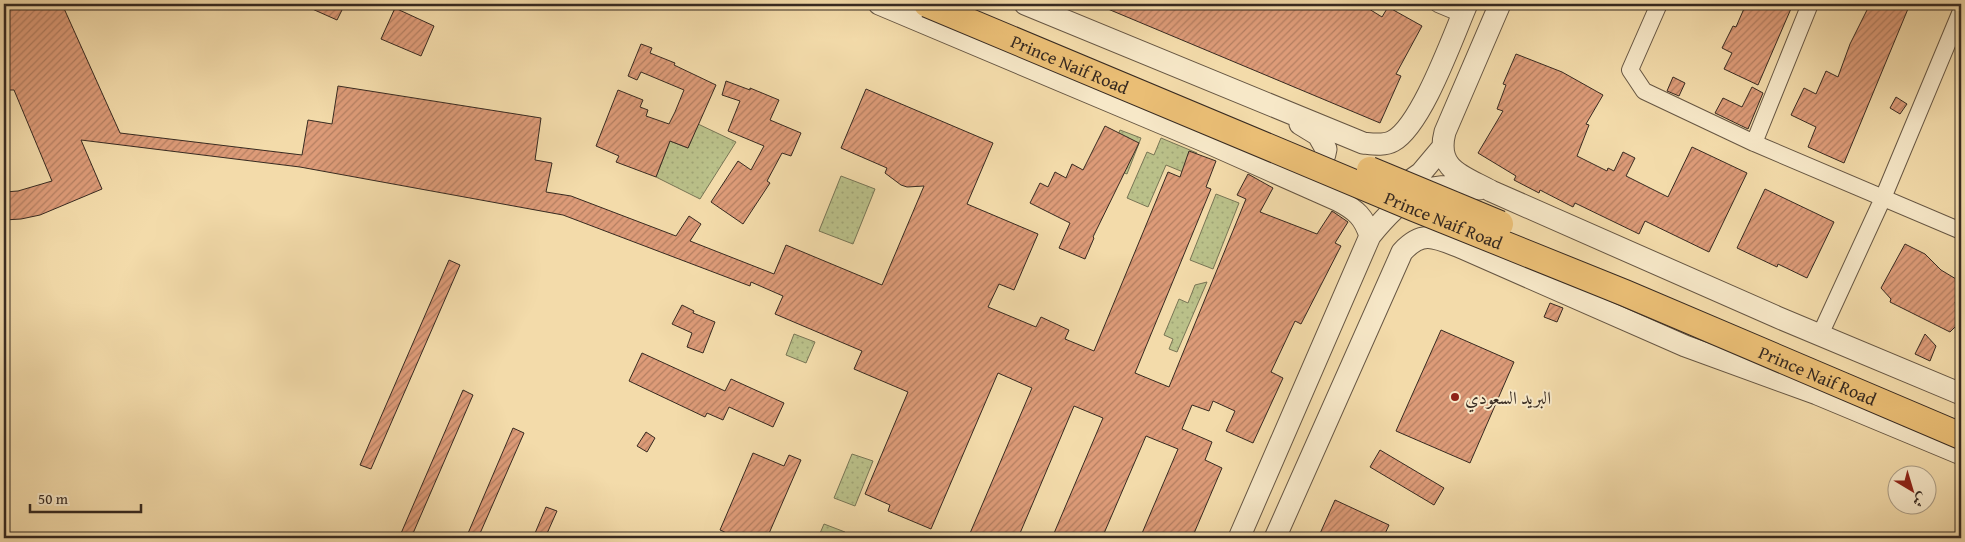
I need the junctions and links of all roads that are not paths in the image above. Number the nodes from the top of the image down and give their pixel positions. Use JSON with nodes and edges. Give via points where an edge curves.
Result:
{"nodes":[{"id":1,"x":879,"y":4,"type":"edge"},
{"id":2,"x":927,"y":4,"type":"edge"},
{"id":3,"x":969,"y":4,"type":"edge"},
{"id":4,"x":1025,"y":4,"type":"edge"},
{"id":5,"x":1438,"y":4,"type":"edge"},
{"id":6,"x":1500,"y":4,"type":"edge"},
{"id":7,"x":1659,"y":4,"type":"edge"},
{"id":8,"x":1810,"y":4,"type":"edge"},
{"id":9,"x":1465,"y":9,"type":"edge"},
{"id":10,"x":1961,"y":11,"type":"edge"},
{"id":11,"x":1266,"y":104,"type":"junction"},
{"id":12,"x":1754,"y":143,"type":"junction"},
{"id":13,"x":1442,"y":148,"type":"junction"},
{"id":14,"x":1268,"y":170,"type":"junction"},
{"id":15,"x":1491,"y":191,"type":"junction"},
{"id":16,"x":1883,"y":198,"type":"junction"},
{"id":17,"x":1339,"y":201,"type":"junction"},
{"id":18,"x":1554,"y":219,"type":"junction"},
{"id":19,"x":1961,"y":230,"type":"edge"},
{"id":20,"x":1370,"y":236,"type":"junction"},
{"id":21,"x":1519,"y":273,"type":"junction"},
{"id":22,"x":1820,"y":335,"type":"junction"},
{"id":23,"x":1961,"y":394,"type":"edge"},
{"id":24,"x":1961,"y":418,"type":"edge"},
{"id":25,"x":1961,"y":436,"type":"edge"},
{"id":26,"x":1961,"y":454,"type":"edge"},
{"id":27,"x":1239,"y":538,"type":"edge"},
{"id":28,"x":1275,"y":538,"type":"edge"}],
"edges":[{"from":1,"to":14,"type":"street"},
{"from":2,"to":25,"type":"main road","name":"Prince Naif Road","bridge":true},
{"from":3,"to":24,"type":"main road","name":"Prince Naif Road","bridge":true},
{"from":4,"to":11,"type":"street"},
{"from":5,"to":9,"type":"street"},
{"from":6,"to":13,"type":"street","via":[[1445,132]]},
{"from":7,"to":12,"type":"street","via":[[1630,70],[1644,92]]},
{"from":8,"to":12,"type":"street"},
{"from":9,"to":11,"type":"street","via":[[1426,97],[1404,133],[1393,141],[1363,143]]},
{"from":10,"to":16,"type":"street"},
{"from":11,"to":14,"type":"street","via":[[1318,135],[1326,148],[1322,164],[1313,174],[1305,177]]},
{"from":12,"to":16,"type":"street"},
{"from":13,"to":15,"type":"street","via":[[1443,156],[1453,170]]},
{"from":13,"to":17,"type":"street","via":[[1431,164],[1402,188],[1374,200]]},
{"from":14,"to":17,"type":"street"},
{"from":15,"to":18,"type":"street"},
{"from":15,"to":20,"type":"street","via":[[1429,187],[1405,200]]},
{"from":16,"to":19,"type":"street"},
{"from":16,"to":22,"type":"street"},
{"from":17,"to":20,"type":"street","via":[[1362,217]]},
{"from":18,"to":21,"type":"street","via":[[1506,211],[1487,221],[1482,234],[1486,245]]},
{"from":18,"to":22,"type":"street"},
{"from":20,"to":27,"type":"street"},
{"from":21,"to":26,"type":"street","via":[[1685,346],[1816,394]]},
{"from":21,"to":28,"type":"street","via":[[1436,238],[1423,237],[1402,252]]},
{"from":22,"to":23,"type":"street"}]}
